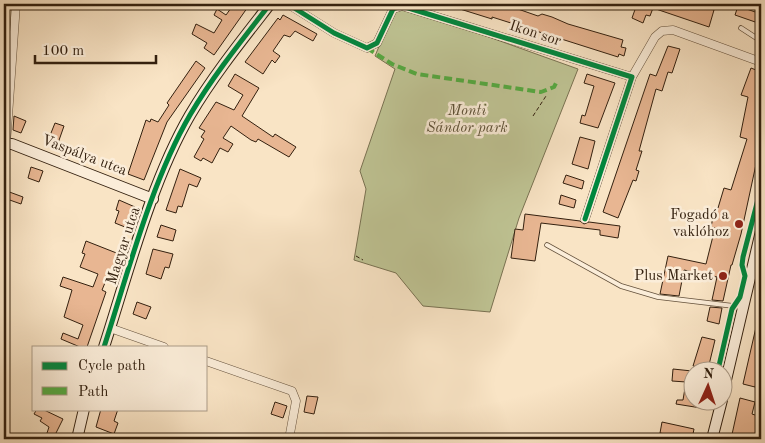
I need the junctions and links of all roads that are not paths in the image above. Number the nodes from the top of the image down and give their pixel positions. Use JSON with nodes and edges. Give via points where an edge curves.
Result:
{"nodes":[{"id":1,"x":16,"y":4,"type":"edge"},
{"id":2,"x":270,"y":4,"type":"edge"},
{"id":3,"x":288,"y":4,"type":"edge"},
{"id":4,"x":741,"y":28,"type":"dead end"},
{"id":5,"x":761,"y":40,"type":"edge"},
{"id":6,"x":761,"y":62,"type":"edge"},
{"id":7,"x":632,"y":78,"type":"junction"},
{"id":8,"x":5,"y":144,"type":"edge"},
{"id":9,"x":153,"y":199,"type":"junction"},
{"id":10,"x":585,"y":219,"type":"dead end"},
{"id":11,"x":761,"y":232,"type":"edge"},
{"id":12,"x":548,"y":245,"type":"dead end"},
{"id":13,"x":744,"y":307,"type":"junction"},
{"id":14,"x":110,"y":328,"type":"junction"},
{"id":15,"x":104,"y":346,"type":"edge"},
{"id":16,"x":161,"y":346,"type":"edge"},
{"id":17,"x":731,"y":360,"type":"edge"},
{"id":18,"x":208,"y":362,"type":"edge"},
{"id":19,"x":84,"y":410,"type":"edge"},
{"id":20,"x":719,"y":410,"type":"edge"},
{"id":21,"x":77,"y":439,"type":"edge"},
{"id":22,"x":289,"y":439,"type":"edge"},
{"id":23,"x":712,"y":439,"type":"edge"}],
"edges":[{"from":1,"to":8,"type":"street"},
{"from":2,"to":9,"type":"street","name":"Magyar utca","via":[[190,115]]},
{"from":3,"to":7,"type":"street","name":"Ikon sor","via":[[334,33],[367,48],[377,44],[393,9],[402,6]]},
{"from":4,"to":5,"type":"lane"},
{"from":6,"to":7,"type":"street","via":[[673,30],[662,30]]},
{"from":7,"to":10,"type":"street"},
{"from":8,"to":9,"type":"street","name":"Vaspálya utca"},
{"from":9,"to":14,"type":"street","name":"Magyar utca"},
{"from":11,"to":13,"type":"street"},
{"from":12,"to":13,"type":"lane","via":[[621,286],[658,297]]},
{"from":13,"to":17,"type":"street"},
{"from":14,"to":15,"type":"street","name":"Magyar utca"},
{"from":14,"to":16,"type":"street"},
{"from":18,"to":22,"type":"street","via":[[292,391],[296,401]]},
{"from":19,"to":21,"type":"street"},
{"from":20,"to":23,"type":"street"}]}
